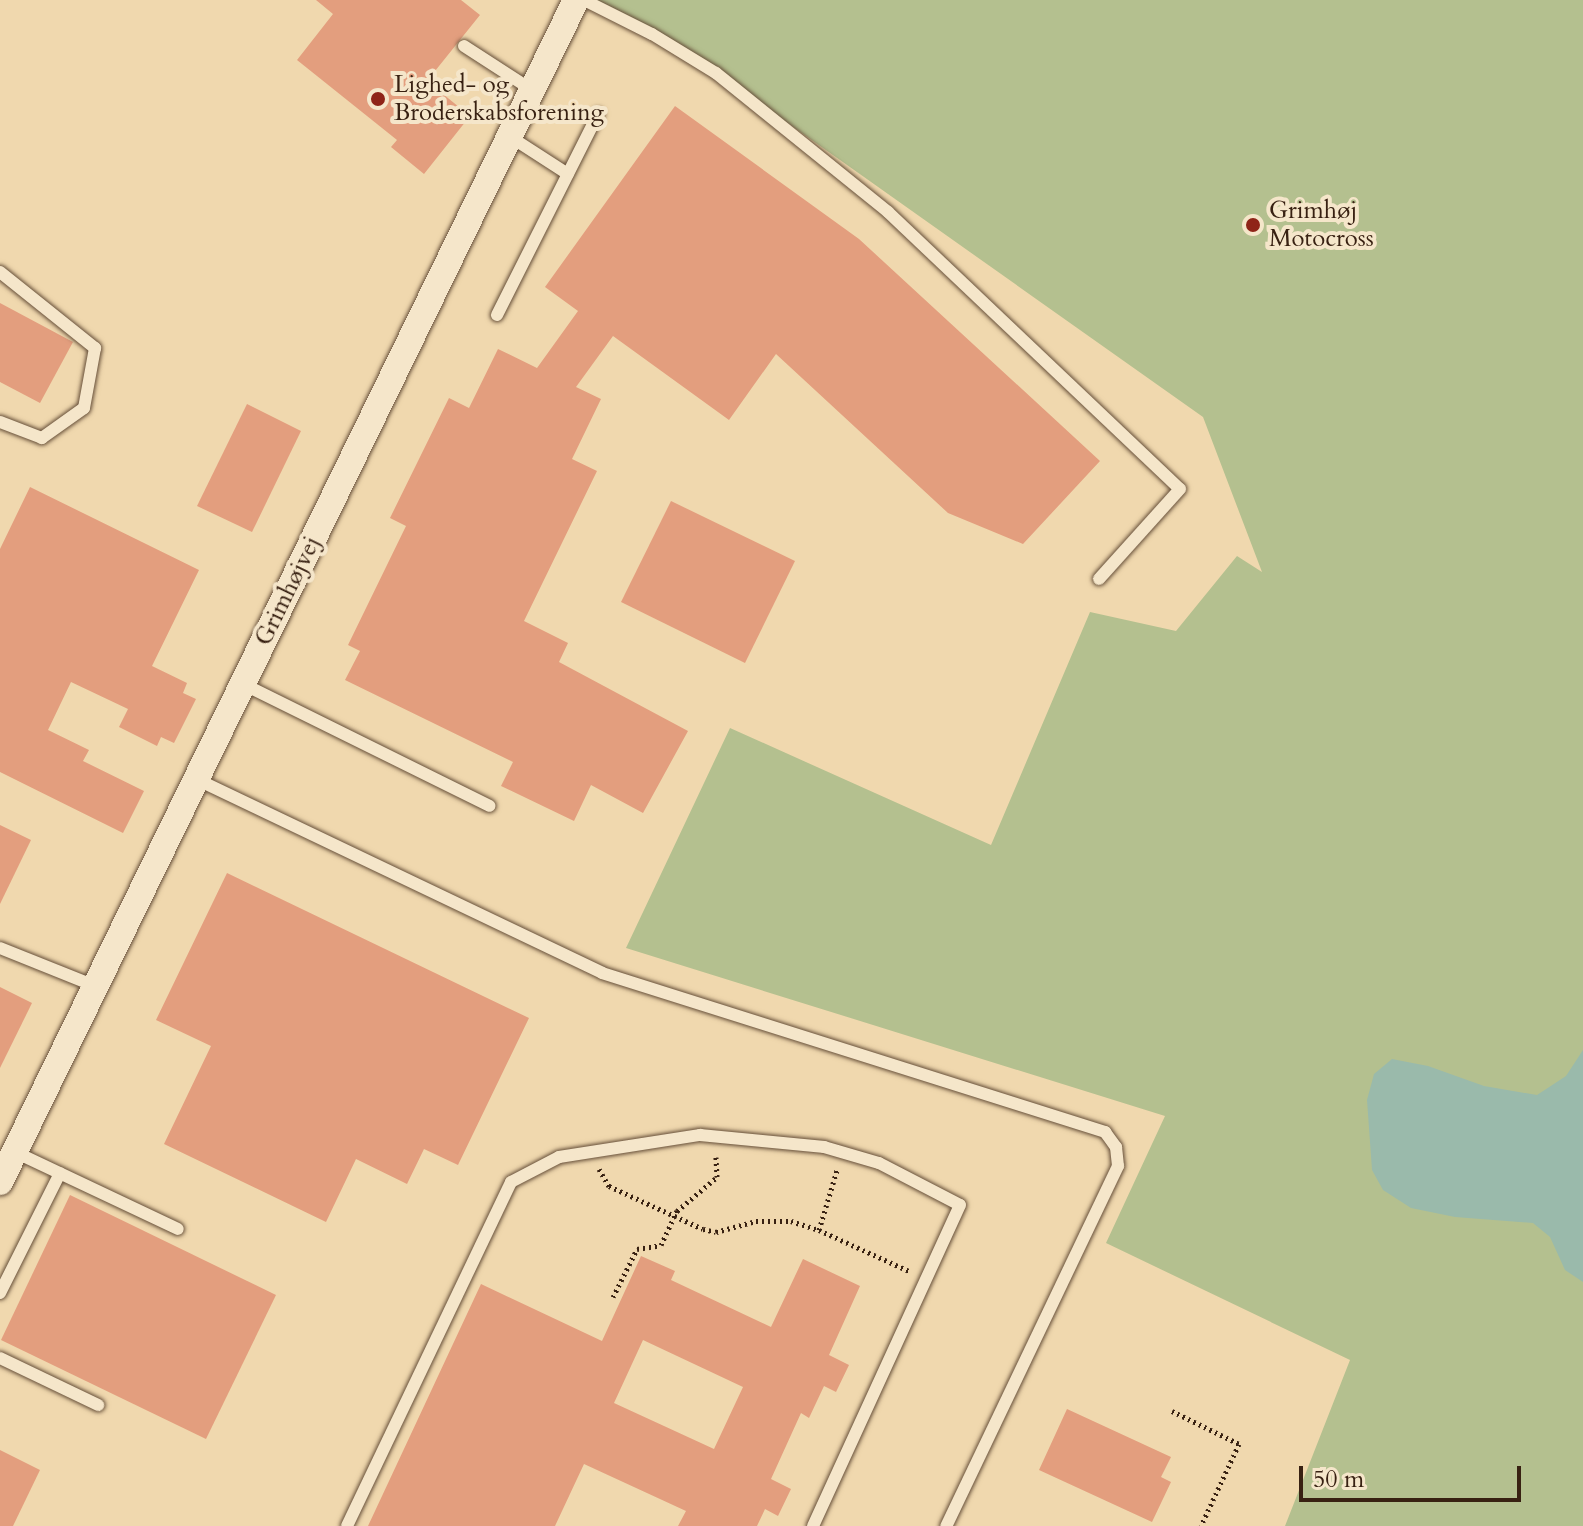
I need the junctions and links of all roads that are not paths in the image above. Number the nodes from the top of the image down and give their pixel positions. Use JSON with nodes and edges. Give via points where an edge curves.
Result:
{"nodes":[{"id":1,"x":576,"y":0,"type":"edge"},
{"id":2,"x":584,"y":0,"type":"edge"},
{"id":3,"x":464,"y":46,"type":"dead end"},
{"id":4,"x":532,"y":90,"type":"junction"},
{"id":5,"x":598,"y":114,"type":"dead end"},
{"id":6,"x":509,"y":136,"type":"junction"},
{"id":7,"x":568,"y":174,"type":"junction"},
{"id":8,"x":0,"y":272,"type":"edge"},
{"id":9,"x":497,"y":315,"type":"dead end"},
{"id":10,"x":0,"y":422,"type":"edge"},
{"id":11,"x":1099,"y":579,"type":"dead end"},
{"id":12,"x":243,"y":684,"type":"junction"},
{"id":13,"x":196,"y":779,"type":"junction"},
{"id":14,"x":490,"y":806,"type":"dead end"},
{"id":15,"x":0,"y":948,"type":"edge"},
{"id":16,"x":95,"y":986,"type":"junction"},
{"id":17,"x":15,"y":1152,"type":"junction"},
{"id":18,"x":60,"y":1173,"type":"junction"},
{"id":19,"x":0,"y":1182,"type":"edge"},
{"id":20,"x":178,"y":1229,"type":"dead end"},
{"id":21,"x":0,"y":1293,"type":"edge"},
{"id":22,"x":0,"y":1358,"type":"edge"},
{"id":23,"x":98,"y":1405,"type":"dead end"},
{"id":24,"x":347,"y":1526,"type":"edge"},
{"id":25,"x":813,"y":1526,"type":"edge"},
{"id":26,"x":946,"y":1526,"type":"edge"}],
"edges":[{"from":1,"to":4,"type":"street","name":"Grimhøjvej"},
{"from":2,"to":11,"type":"lane","via":[[716,73],[888,212],[1180,489]]},
{"from":3,"to":4,"type":"lane"},
{"from":4,"to":6,"type":"street","name":"Grimhøjvej"},
{"from":5,"to":7,"type":"lane"},
{"from":6,"to":7,"type":"lane"},
{"from":6,"to":12,"type":"street","name":"Grimhøjvej"},
{"from":7,"to":9,"type":"lane"},
{"from":8,"to":10,"type":"lane","via":[[95,348],[84,408],[42,438]]},
{"from":12,"to":13,"type":"street","name":"Grimhøjvej"},
{"from":12,"to":14,"type":"lane"},
{"from":13,"to":16,"type":"street","name":"Grimhøjvej"},
{"from":13,"to":26,"type":"lane","via":[[602,973],[1105,1132],[1116,1147],[1118,1166]]},
{"from":15,"to":16,"type":"lane"},
{"from":16,"to":17,"type":"street","name":"Grimhøjvej"},
{"from":17,"to":18,"type":"lane"},
{"from":17,"to":19,"type":"street","name":"Grimhøjvej"},
{"from":18,"to":20,"type":"lane"},
{"from":18,"to":21,"type":"lane"},
{"from":22,"to":23,"type":"lane"},
{"from":24,"to":25,"type":"lane","via":[[511,1182],[559,1157],[700,1135],[771,1140],[879,1163],[960,1205]]}]}
